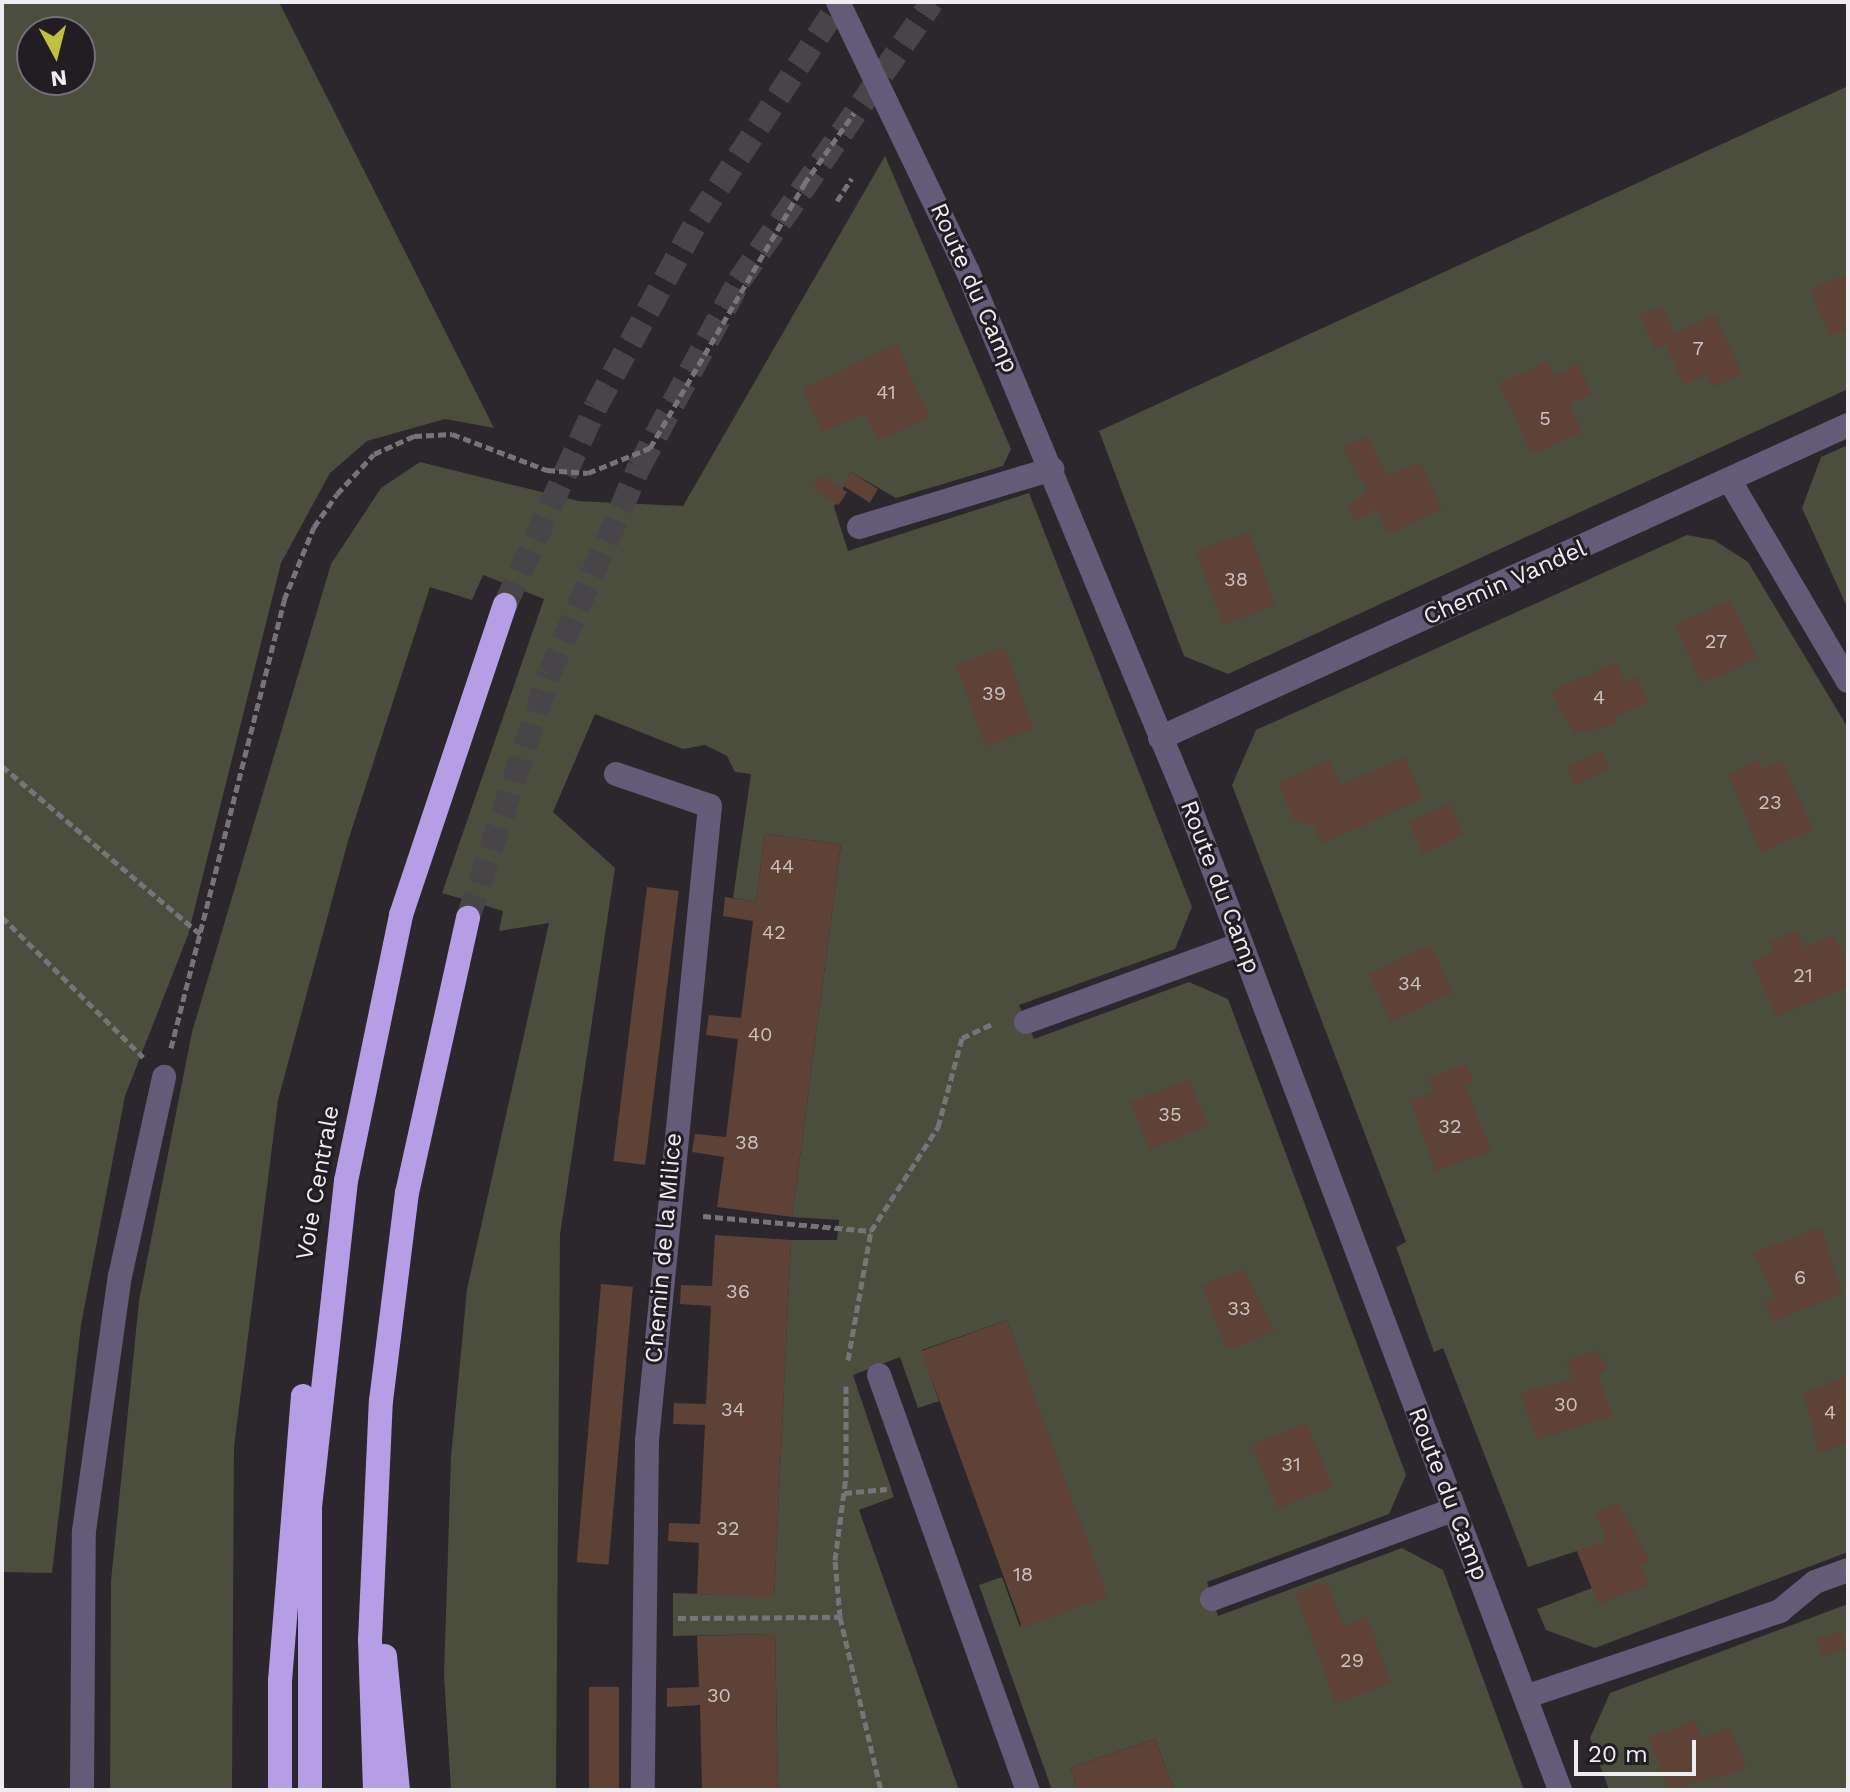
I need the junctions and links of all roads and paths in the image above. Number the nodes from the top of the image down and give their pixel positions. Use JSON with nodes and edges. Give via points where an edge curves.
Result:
{"nodes":[{"id":1,"x":838,"y":2,"type":"edge"},
{"id":2,"x":878,"y":80,"type":"junction"},
{"id":3,"x":852,"y":178,"type":"dead end"},
{"id":4,"x":837,"y":201,"type":"dead end"},
{"id":5,"x":1848,"y":425,"type":"edge"},
{"id":6,"x":1052,"y":469,"type":"junction"},
{"id":7,"x":1730,"y":481,"type":"junction"},
{"id":8,"x":859,"y":527,"type":"dead end"},
{"id":9,"x":505,"y":605,"type":"tunnel mouth"},
{"id":10,"x":1848,"y":681,"type":"edge"},
{"id":11,"x":1160,"y":738,"type":"junction"},
{"id":12,"x":2,"y":766,"type":"edge"},
{"id":13,"x":616,"y":774,"type":"dead end"},
{"id":14,"x":2,"y":917,"type":"edge"},
{"id":15,"x":468,"y":918,"type":"tunnel mouth"},
{"id":16,"x":200,"y":934,"type":"junction"},
{"id":17,"x":1241,"y":944,"type":"junction"},
{"id":18,"x":1026,"y":1022,"type":"joint"},
{"id":19,"x":372,"y":1041,"type":"junction"},
{"id":20,"x":164,"y":1077,"type":"junction"},
{"id":21,"x":666,"y":1213,"type":"junction"},
{"id":22,"x":871,"y":1231,"type":"junction"},
{"id":23,"x":879,"y":1375,"type":"dead end"},
{"id":24,"x":1453,"y":1510,"type":"junction"},
{"id":25,"x":373,"y":1527,"type":"junction"},
{"id":26,"x":1848,"y":1570,"type":"edge"},
{"id":27,"x":1212,"y":1599,"type":"dead end"},
{"id":28,"x":840,"y":1617,"type":"junction"},
{"id":29,"x":641,"y":1619,"type":"junction"},
{"id":30,"x":1525,"y":1697,"type":"junction"},
{"id":31,"x":82,"y":1790,"type":"edge"},
{"id":32,"x":280,"y":1790,"type":"edge"},
{"id":33,"x":310,"y":1790,"type":"edge"},
{"id":34,"x":375,"y":1790,"type":"edge"},
{"id":35,"x":398,"y":1790,"type":"edge"},
{"id":36,"x":643,"y":1790,"type":"edge"},
{"id":37,"x":881,"y":1790,"type":"edge"},
{"id":38,"x":1028,"y":1790,"type":"edge"},
{"id":39,"x":1560,"y":1790,"type":"edge"}],
"edges":[{"from":1,"to":2,"type":"street","name":"Route du Camp"},
{"from":2,"to":6,"type":"street","name":"Route du Camp"},
{"from":2,"to":16,"type":"path","via":[[804,184],[650,448],[588,473],[547,470],[475,439],[433,434],[374,454],[344,485],[314,527],[284,600]]},
{"from":3,"to":4,"type":"path"},
{"from":5,"to":7,"type":"street","name":"Chemin Vandel"},
{"from":6,"to":8,"type":"street"},
{"from":6,"to":11,"type":"street","name":"Route du Camp"},
{"from":7,"to":10,"type":"street"},
{"from":7,"to":11,"type":"street","name":"Chemin Vandel"},
{"from":9,"to":19,"type":"highway","name":"Voie Centrale","via":[[437,798]]},
{"from":11,"to":17,"type":"street","name":"Route du Camp"},
{"from":12,"to":16,"type":"path"},
{"from":13,"to":21,"type":"street","name":"Chemin de la Milice","via":[[710,806]]},
{"from":14,"to":20,"type":"path"},
{"from":15,"to":25,"type":"highway","via":[[407,1193]]},
{"from":16,"to":20,"type":"path"},
{"from":17,"to":18,"type":"street"},
{"from":17,"to":24,"type":"street","name":"Route du Camp"},
{"from":18,"to":22,"type":"path","via":[[987,1023],[962,1038],[938,1127]]},
{"from":19,"to":32,"type":"highway","via":[[320,1274],[297,1436]]},
{"from":19,"to":33,"type":"highway","name":"Voie Centrale","via":[[317,1399]]},
{"from":20,"to":31,"type":"street","via":[[120,1276],[84,1531]]},
{"from":21,"to":22,"type":"path"},
{"from":21,"to":29,"type":"street","name":"Chemin de la Milice"},
{"from":22,"to":28,"type":"path","via":[[849,1342],[846,1477],[835,1560]]},
{"from":23,"to":38,"type":"street"},
{"from":24,"to":27,"type":"street"},
{"from":24,"to":30,"type":"street","name":"Route du Camp"},
{"from":25,"to":34,"type":"highway"},
{"from":25,"to":35,"type":"highway"},
{"from":26,"to":30,"type":"street","via":[[1815,1582],[1780,1611]]},
{"from":28,"to":29,"type":"path"},
{"from":28,"to":37,"type":"path"},
{"from":29,"to":36,"type":"street","name":"Chemin de la Milice"},
{"from":30,"to":39,"type":"street","name":"Route du Camp"}]}
